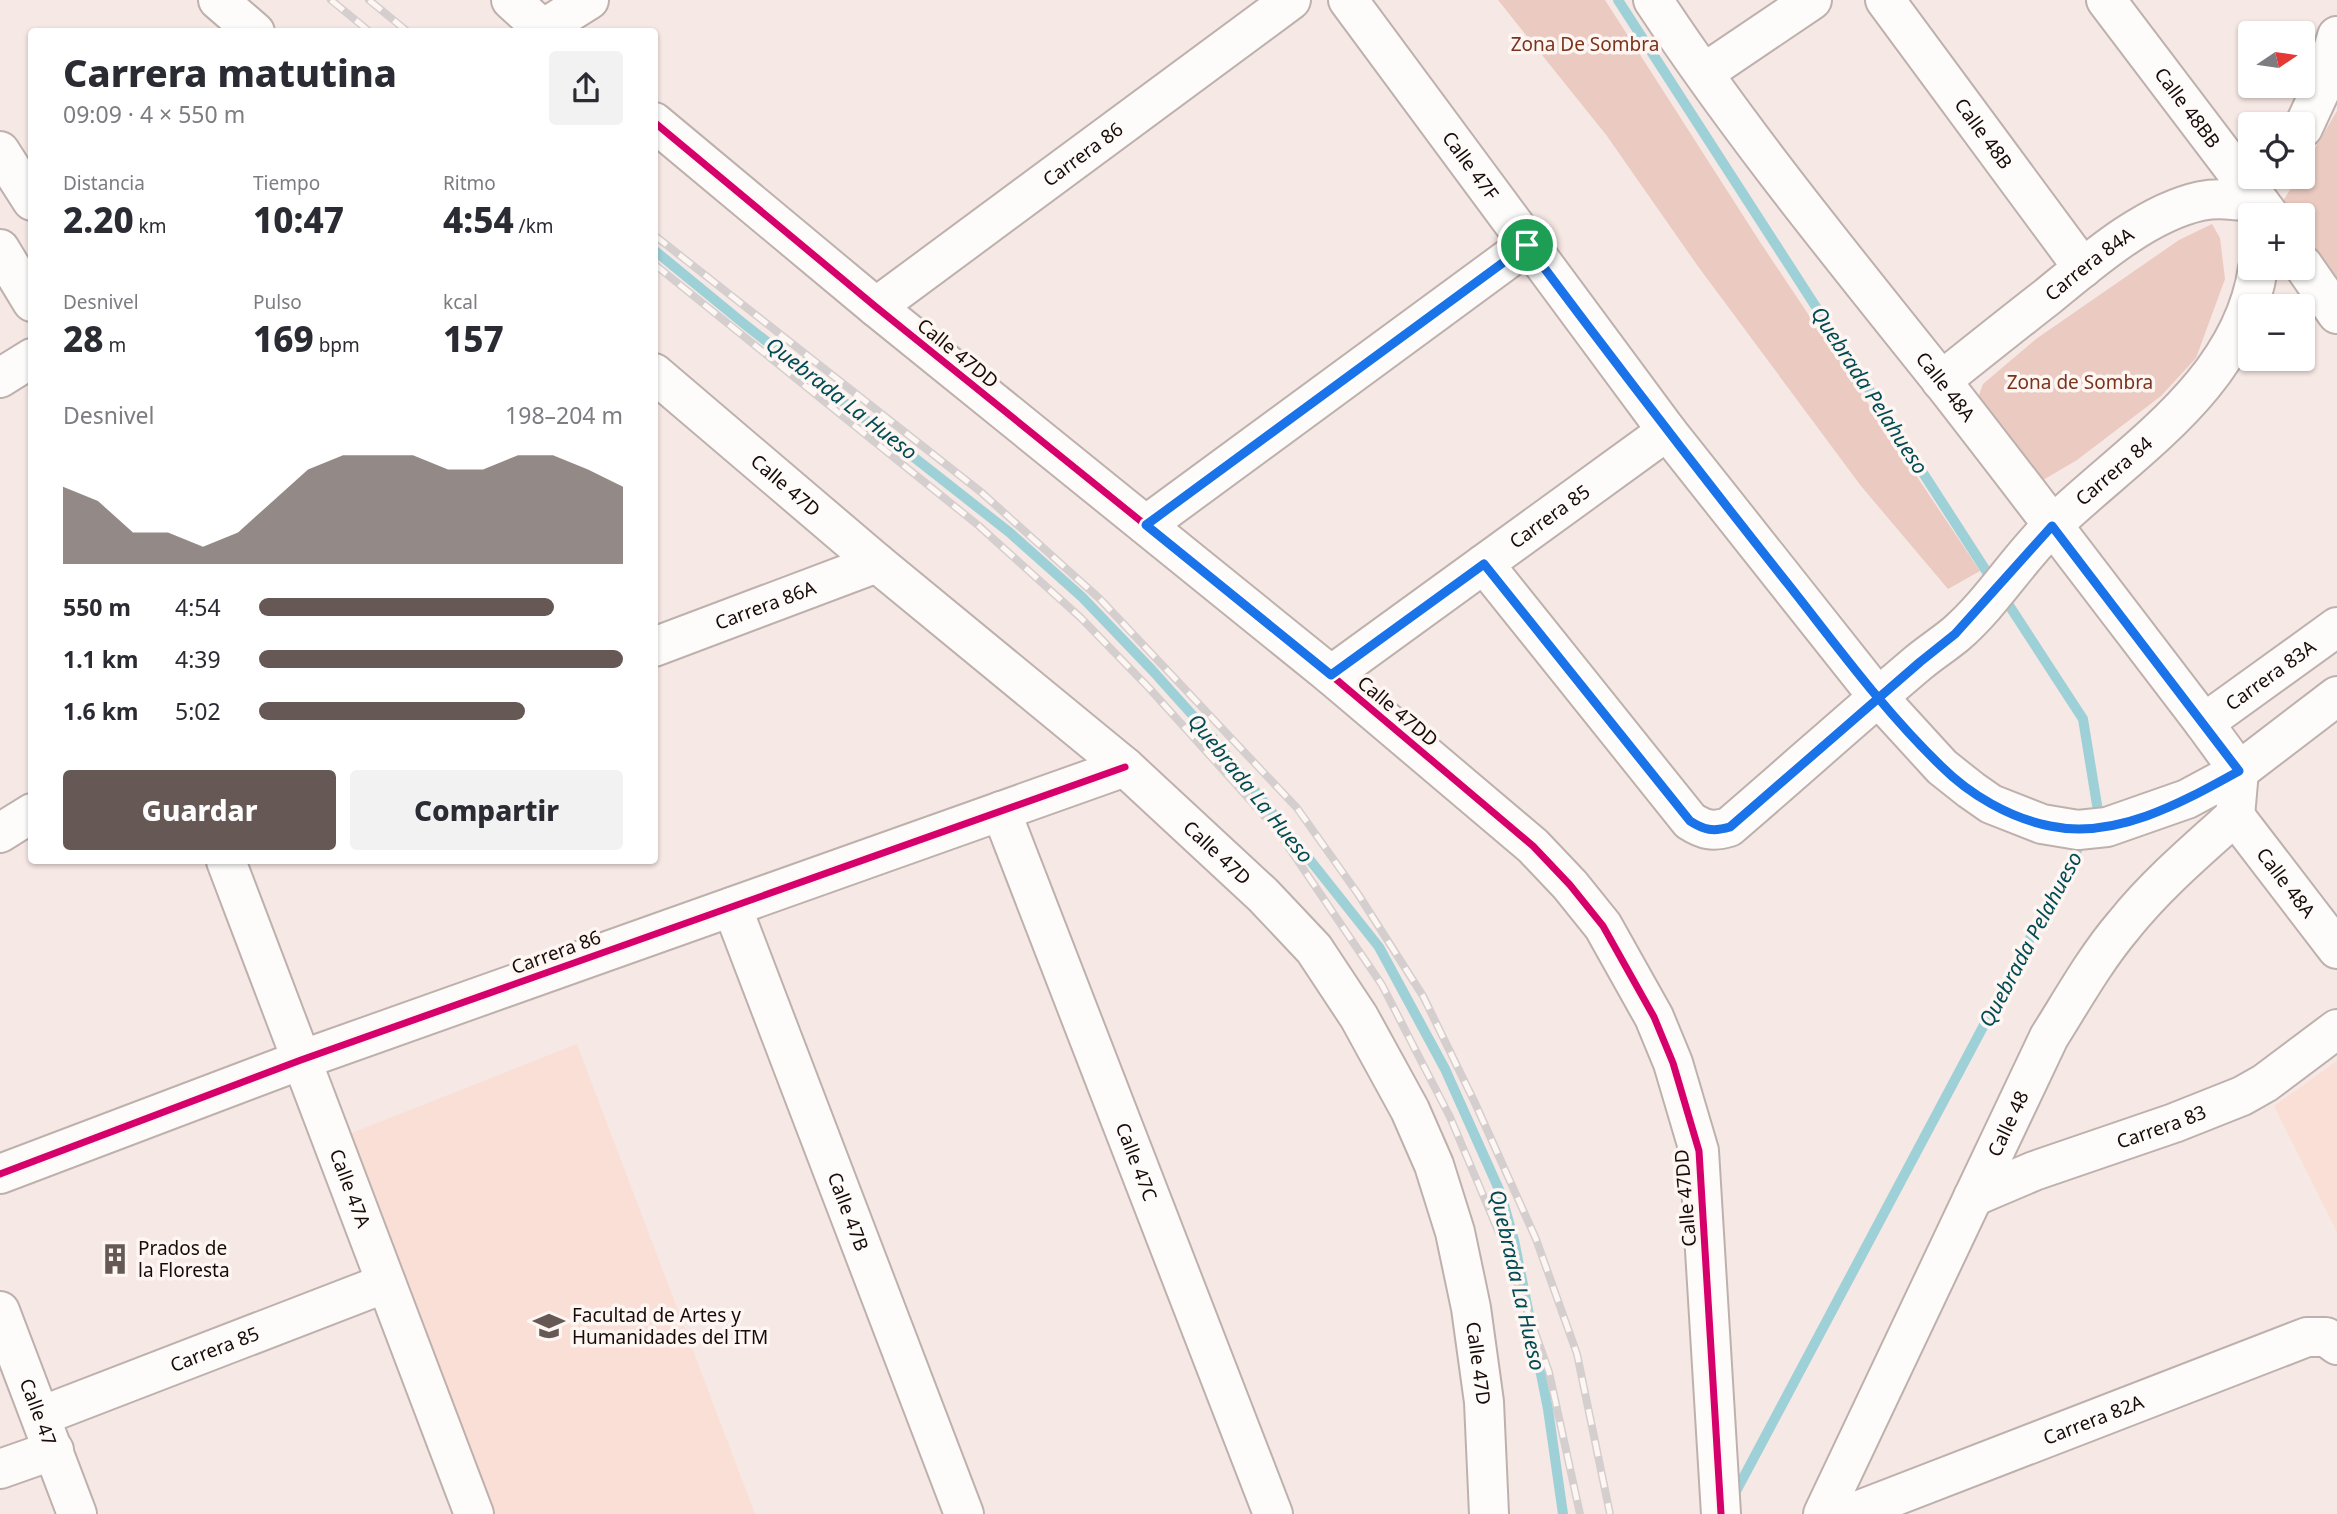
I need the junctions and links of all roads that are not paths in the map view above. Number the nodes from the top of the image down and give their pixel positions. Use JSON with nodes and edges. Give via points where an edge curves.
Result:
{"nodes":[{"id":1,"x":218,"y":0,"type":"edge"},
{"id":2,"x":511,"y":0,"type":"edge"},
{"id":3,"x":589,"y":0,"type":"edge"},
{"id":4,"x":1291,"y":0,"type":"edge"},
{"id":5,"x":1348,"y":0,"type":"edge"},
{"id":6,"x":1653,"y":0,"type":"edge"},
{"id":7,"x":1812,"y":0,"type":"edge"},
{"id":8,"x":1885,"y":0,"type":"edge"},
{"id":9,"x":2106,"y":0,"type":"edge"},
{"id":10,"x":250,"y":28,"type":"edge"},
{"id":11,"x":539,"y":28,"type":"edge"},
{"id":12,"x":547,"y":28,"type":"edge"},
{"id":13,"x":2337,"y":36,"type":"edge"},
{"id":14,"x":1704,"y":73,"type":"junction"},
{"id":15,"x":2310,"y":112,"type":"edge"},
{"id":16,"x":658,"y":125,"type":"edge"},
{"id":17,"x":0,"y":151,"type":"edge"},
{"id":18,"x":28,"y":195,"type":"edge"},
{"id":19,"x":2266,"y":203,"type":"edge"},
{"id":20,"x":1527,"y":245,"type":"junction"},
{"id":21,"x":0,"y":249,"type":"edge"},
{"id":22,"x":2083,"y":268,"type":"junction"},
{"id":23,"x":2257,"y":280,"type":"edge"},
{"id":24,"x":2313,"y":280,"type":"edge"},
{"id":25,"x":28,"y":295,"type":"edge"},
{"id":26,"x":876,"y":307,"type":"junction"},
{"id":27,"x":2337,"y":314,"type":"edge"},
{"id":28,"x":28,"y":360,"type":"edge"},
{"id":29,"x":658,"y":376,"type":"edge"},
{"id":30,"x":0,"y":378,"type":"edge"},
{"id":31,"x":1941,"y":382,"type":"junction"},
{"id":32,"x":1667,"y":431,"type":"junction"},
{"id":33,"x":1146,"y":525,"type":"junction"},
{"id":34,"x":2041,"y":539,"type":"junction"},
{"id":35,"x":877,"y":563,"type":"junction"},
{"id":36,"x":1484,"y":564,"type":"junction"},
{"id":37,"x":2337,"y":627,"type":"edge"},
{"id":38,"x":658,"y":645,"type":"edge"},
{"id":39,"x":1331,"y":675,"type":"junction"},
{"id":40,"x":2337,"y":696,"type":"edge"},
{"id":41,"x":1878,"y":697,"type":"junction"},
{"id":42,"x":2204,"y":723,"type":"junction"},
{"id":43,"x":1125,"y":767,"type":"junction"},
{"id":44,"x":2239,"y":771,"type":"junction"},
{"id":45,"x":1001,"y":811,"type":"junction"},
{"id":46,"x":28,"y":815,"type":"edge"},
{"id":47,"x":2235,"y":816,"type":"junction"},
{"id":48,"x":0,"y":832,"type":"edge"},
{"id":49,"x":227,"y":864,"type":"edge"},
{"id":50,"x":732,"y":906,"type":"junction"},
{"id":51,"x":2337,"y":949,"type":"edge"},
{"id":52,"x":2337,"y":1029,"type":"edge"},
{"id":53,"x":301,"y":1060,"type":"junction"},
{"id":54,"x":0,"y":1174,"type":"edge"},
{"id":55,"x":1973,"y":1197,"type":"junction"},
{"id":56,"x":386,"y":1283,"type":"junction"},
{"id":57,"x":0,"y":1311,"type":"edge"},
{"id":58,"x":2337,"y":1345,"type":"edge"},
{"id":59,"x":48,"y":1433,"type":"junction"},
{"id":60,"x":0,"y":1469,"type":"edge"},
{"id":61,"x":77,"y":1514,"type":"edge"},
{"id":62,"x":474,"y":1514,"type":"edge"},
{"id":63,"x":964,"y":1514,"type":"edge"},
{"id":64,"x":1273,"y":1514,"type":"edge"},
{"id":65,"x":1489,"y":1514,"type":"edge"},
{"id":66,"x":1721,"y":1514,"type":"edge"},
{"id":67,"x":1823,"y":1514,"type":"edge"},
{"id":68,"x":1849,"y":1514,"type":"edge"}],
"edges":[{"from":1,"to":10,"type":"street"},
{"from":2,"to":11,"type":"street"},
{"from":3,"to":12,"type":"street"},
{"from":4,"to":26,"type":"street","name":"Carrera 86"},
{"from":5,"to":20,"type":"street","name":"Calle 47F"},
{"from":6,"to":14,"type":"street","name":"Calle 48A"},
{"from":7,"to":14,"type":"street"},
{"from":8,"to":22,"type":"street","name":"Calle 48B"},
{"from":9,"to":19,"type":"street","name":"Calle 48BB"},
{"from":13,"to":15,"type":"street"},
{"from":14,"to":31,"type":"street","name":"Calle 48A"},
{"from":16,"to":26,"type":"street","name":"Calle 47DD"},
{"from":17,"to":18,"type":"street"},
{"from":19,"to":22,"type":"street","name":"Carrera 84A","via":[[2224,199],[2189,204],[2151,221]]},
{"from":20,"to":32,"type":"street","name":"Calle 47F"},
{"from":20,"to":33,"type":"street"},
{"from":21,"to":25,"type":"street"},
{"from":22,"to":31,"type":"street","name":"Carrera 84A"},
{"from":23,"to":34,"type":"street","name":"Carrera 84","via":[[2241,330],[2216,370],[2180,410]]},
{"from":24,"to":27,"type":"street"},
{"from":26,"to":33,"type":"street","name":"Calle 47DD"},
{"from":28,"to":30,"type":"street"},
{"from":29,"to":35,"type":"street","name":"Calle 47D"},
{"from":31,"to":34,"type":"street","name":"Calle 48A"},
{"from":32,"to":36,"type":"street","name":"Carrera 85"},
{"from":32,"to":41,"type":"street","name":"Calle 47F"},
{"from":33,"to":39,"type":"street","name":"Calle 47DD"},
{"from":34,"to":41,"type":"street","name":"Carrera 84","via":[[1966,624]]},
{"from":34,"to":42,"type":"street","name":"Calle 48A"},
{"from":35,"to":38,"type":"street","name":"Carrera 86A"},
{"from":35,"to":43,"type":"street","name":"Calle 47D"},
{"from":36,"to":39,"type":"street","name":"Carrera 85"},
{"from":36,"to":41,"type":"street","name":"Carrera 84","via":[[1690,821],[1704,830],[1730,827]]},
{"from":37,"to":42,"type":"street","name":"Carrera 83A"},
{"from":39,"to":66,"type":"street","name":"Calle 47DD","via":[[1533,846],[1570,885],[1603,926],[1654,1017],[1699,1151]]},
{"from":40,"to":44,"type":"street"},
{"from":41,"to":44,"type":"street","name":"Calle 47F","via":[[1941,767],[1991,804],[2042,824],[2093,829],[2187,799]]},
{"from":42,"to":44,"type":"street","name":"Calle 48A"},
{"from":43,"to":45,"type":"street","name":"Carrera 86"},
{"from":43,"to":65,"type":"street","name":"Calle 47D","via":[[1263,895],[1314,949],[1359,1017],[1410,1110],[1455,1232],[1468,1296],[1484,1402]]},
{"from":44,"to":47,"type":"street"},
{"from":45,"to":50,"type":"street","name":"Carrera 86"},
{"from":45,"to":64,"type":"street","name":"Calle 47C"},
{"from":46,"to":48,"type":"street"},
{"from":47,"to":51,"type":"street","name":"Calle 48A"},
{"from":47,"to":55,"type":"street","name":"Calle 48","via":[[2124,924],[2088,973],[2049,1037]]},
{"from":49,"to":53,"type":"street","name":"Calle 47A"},
{"from":50,"to":53,"type":"street","name":"Carrera 86"},
{"from":50,"to":63,"type":"street","name":"Calle 47B"},
{"from":52,"to":55,"type":"street","name":"Carrera 83","via":[[2242,1096]]},
{"from":53,"to":54,"type":"street","name":"Carrera 86"},
{"from":53,"to":56,"type":"street","name":"Calle 47A"},
{"from":55,"to":67,"type":"street","name":"Calle 48"},
{"from":56,"to":59,"type":"street","name":"Carrera 85"},
{"from":56,"to":62,"type":"street","name":"Calle 47A"},
{"from":57,"to":59,"type":"street","name":"Calle 47"},
{"from":58,"to":68,"type":"street","name":"Carrera 82A","via":[[2326,1337],[2307,1338]]},
{"from":59,"to":60,"type":"street","name":"Carrera 85"},
{"from":59,"to":61,"type":"street","name":"Calle 47"}]}
